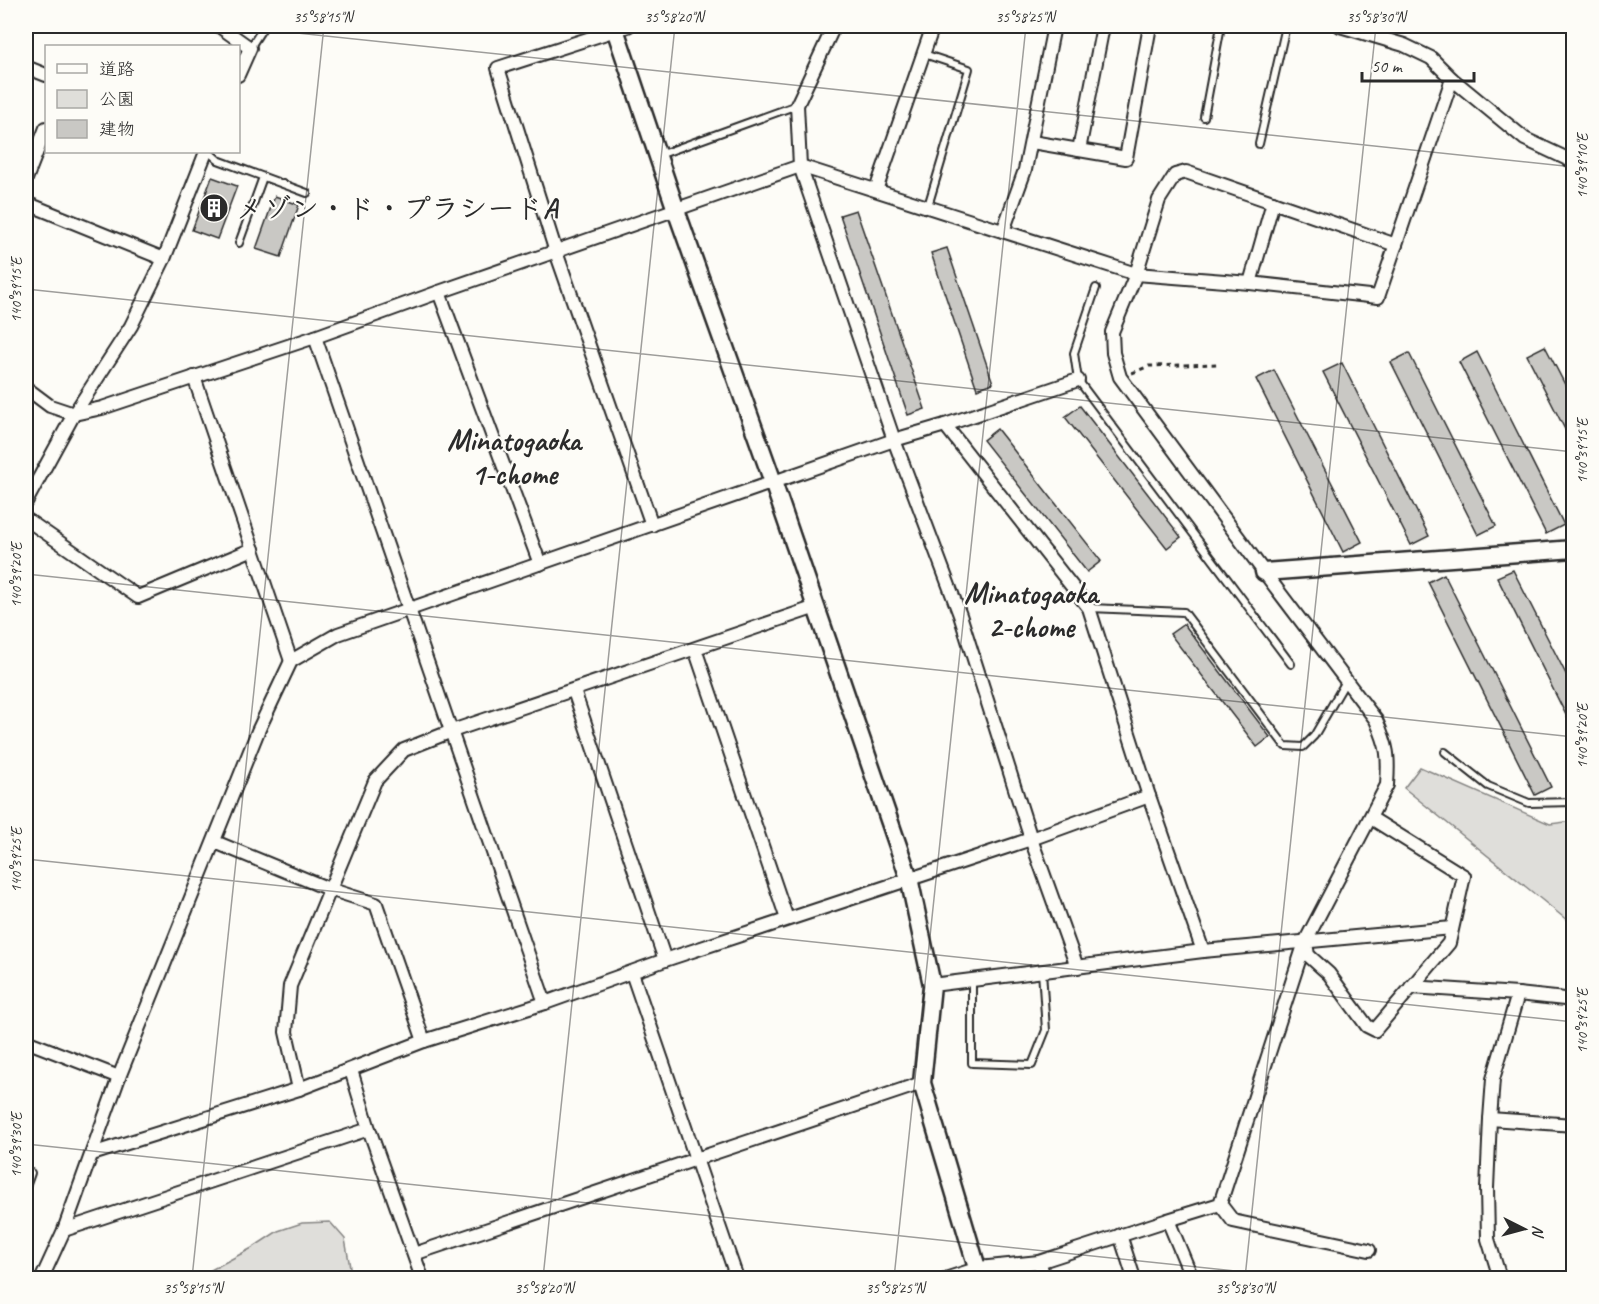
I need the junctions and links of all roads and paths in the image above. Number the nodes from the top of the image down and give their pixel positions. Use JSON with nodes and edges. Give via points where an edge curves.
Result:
{"nodes":[{"id":1,"x":219,"y":26,"type":"edge"},
{"id":2,"x":264,"y":26,"type":"edge"},
{"id":3,"x":728,"y":26,"type":"edge"},
{"id":4,"x":739,"y":26,"type":"edge"},
{"id":5,"x":834,"y":26,"type":"edge"},
{"id":6,"x":933,"y":26,"type":"edge"},
{"id":7,"x":1054,"y":26,"type":"edge"},
{"id":8,"x":1103,"y":26,"type":"edge"},
{"id":9,"x":1150,"y":26,"type":"edge"},
{"id":10,"x":1221,"y":26,"type":"edge"},
{"id":11,"x":1286,"y":26,"type":"edge"},
{"id":12,"x":1340,"y":26,"type":"edge"},
{"id":13,"x":619,"y":27,"type":"edge"},
{"id":14,"x":250,"y":48,"type":"junction"},
{"id":15,"x":923,"y":53,"type":"junction"},
{"id":16,"x":26,"y":67,"type":"edge"},
{"id":17,"x":240,"y":70,"type":"edge"},
{"id":18,"x":45,"y":75,"type":"edge"},
{"id":19,"x":1452,"y":79,"type":"junction"},
{"id":20,"x":797,"y":105,"type":"junction"},
{"id":21,"x":1204,"y":117,"type":"dead end"},
{"id":22,"x":45,"y":130,"type":"edge"},
{"id":23,"x":1032,"y":142,"type":"junction"},
{"id":24,"x":1259,"y":144,"type":"dead end"},
{"id":25,"x":1079,"y":150,"type":"junction"},
{"id":26,"x":207,"y":153,"type":"edge"},
{"id":27,"x":208,"y":153,"type":"edge"},
{"id":28,"x":659,"y":155,"type":"junction"},
{"id":29,"x":1574,"y":162,"type":"edge"},
{"id":30,"x":800,"y":166,"type":"junction"},
{"id":31,"x":263,"y":177,"type":"junction"},
{"id":32,"x":26,"y":178,"type":"edge"},
{"id":33,"x":876,"y":190,"type":"junction"},
{"id":34,"x":307,"y":193,"type":"dead end"},
{"id":35,"x":1273,"y":202,"type":"junction"},
{"id":36,"x":26,"y":203,"type":"edge"},
{"id":37,"x":928,"y":206,"type":"junction"},
{"id":38,"x":676,"y":210,"type":"junction"},
{"id":39,"x":1003,"y":231,"type":"junction"},
{"id":40,"x":238,"y":243,"type":"dead end"},
{"id":41,"x":1396,"y":245,"type":"junction"},
{"id":42,"x":556,"y":252,"type":"junction"},
{"id":43,"x":164,"y":258,"type":"junction"},
{"id":44,"x":1136,"y":274,"type":"junction"},
{"id":45,"x":1250,"y":283,"type":"junction"},
{"id":46,"x":1096,"y":288,"type":"dead end"},
{"id":47,"x":440,"y":292,"type":"junction"},
{"id":48,"x":315,"y":337,"type":"junction"},
{"id":49,"x":1219,"y":364,"type":"dead end"},
{"id":50,"x":194,"y":377,"type":"junction"},
{"id":51,"x":1120,"y":377,"type":"junction"},
{"id":52,"x":1078,"y":380,"type":"junction"},
{"id":53,"x":26,"y":388,"type":"edge"},
{"id":54,"x":74,"y":414,"type":"junction"},
{"id":55,"x":945,"y":425,"type":"junction"},
{"id":56,"x":894,"y":440,"type":"junction"},
{"id":57,"x":774,"y":483,"type":"junction"},
{"id":58,"x":26,"y":502,"type":"edge"},
{"id":59,"x":26,"y":519,"type":"edge"},
{"id":60,"x":652,"y":525,"type":"junction"},
{"id":61,"x":253,"y":549,"type":"junction"},
{"id":62,"x":1574,"y":549,"type":"edge"},
{"id":63,"x":540,"y":564,"type":"junction"},
{"id":64,"x":1264,"y":572,"type":"junction"},
{"id":65,"x":816,"y":607,"type":"junction"},
{"id":66,"x":1089,"y":608,"type":"junction"},
{"id":67,"x":409,"y":609,"type":"junction"},
{"id":68,"x":695,"y":649,"type":"junction"},
{"id":69,"x":291,"y":662,"type":"junction"},
{"id":70,"x":1291,"y":664,"type":"dead end"},
{"id":71,"x":1347,"y":681,"type":"junction"},
{"id":72,"x":574,"y":691,"type":"junction"},
{"id":73,"x":452,"y":731,"type":"junction"},
{"id":74,"x":1445,"y":752,"type":"dead end"},
{"id":75,"x":1149,"y":796,"type":"junction"},
{"id":76,"x":1574,"y":802,"type":"edge"},
{"id":77,"x":1371,"y":818,"type":"junction"},
{"id":78,"x":1031,"y":839,"type":"junction"},
{"id":79,"x":214,"y":842,"type":"junction"},
{"id":80,"x":909,"y":878,"type":"junction"},
{"id":81,"x":329,"y":889,"type":"junction"},
{"id":82,"x":787,"y":919,"type":"junction"},
{"id":83,"x":1452,"y":928,"type":"junction"},
{"id":84,"x":1305,"y":942,"type":"junction"},
{"id":85,"x":1203,"y":951,"type":"junction"},
{"id":86,"x":665,"y":960,"type":"junction"},
{"id":87,"x":1077,"y":967,"type":"junction"},
{"id":88,"x":1042,"y":971,"type":"junction"},
{"id":89,"x":633,"y":973,"type":"junction"},
{"id":90,"x":972,"y":980,"type":"junction"},
{"id":91,"x":932,"y":985,"type":"junction"},
{"id":92,"x":1411,"y":987,"type":"junction"},
{"id":93,"x":1518,"y":994,"type":"junction"},
{"id":94,"x":1574,"y":1000,"type":"edge"},
{"id":95,"x":545,"y":1003,"type":"junction"},
{"id":96,"x":26,"y":1041,"type":"edge"},
{"id":97,"x":424,"y":1041,"type":"junction"},
{"id":98,"x":351,"y":1070,"type":"junction"},
{"id":99,"x":119,"y":1077,"type":"junction"},
{"id":100,"x":921,"y":1083,"type":"junction"},
{"id":101,"x":299,"y":1089,"type":"junction"},
{"id":102,"x":1490,"y":1119,"type":"junction"},
{"id":103,"x":1574,"y":1125,"type":"edge"},
{"id":104,"x":369,"y":1129,"type":"junction"},
{"id":105,"x":92,"y":1154,"type":"junction"},
{"id":106,"x":696,"y":1158,"type":"junction"},
{"id":107,"x":32,"y":1173,"type":"dead end"},
{"id":108,"x":26,"y":1187,"type":"edge"},
{"id":109,"x":1220,"y":1204,"type":"junction"},
{"id":110,"x":1168,"y":1220,"type":"junction"},
{"id":111,"x":64,"y":1230,"type":"junction"},
{"id":112,"x":1120,"y":1235,"type":"junction"},
{"id":113,"x":1369,"y":1250,"type":"dead end"},
{"id":114,"x":414,"y":1254,"type":"junction"},
{"id":115,"x":1039,"y":1262,"type":"junction"},
{"id":116,"x":980,"y":1273,"type":"edge"},
{"id":117,"x":42,"y":1278,"type":"edge"},
{"id":118,"x":422,"y":1278,"type":"edge"},
{"id":119,"x":737,"y":1278,"type":"edge"},
{"id":120,"x":948,"y":1278,"type":"edge"},
{"id":121,"x":1045,"y":1278,"type":"edge"},
{"id":122,"x":1134,"y":1278,"type":"edge"},
{"id":123,"x":1192,"y":1278,"type":"edge"},
{"id":124,"x":1500,"y":1278,"type":"edge"}],
"edges":[{"from":1,"to":14,"type":"street"},
{"from":2,"to":14,"type":"lane"},
{"from":3,"to":4,"type":"lane"},
{"from":5,"to":20,"type":"street"},
{"from":6,"to":15,"type":"street"},
{"from":7,"to":23,"type":"street"},
{"from":8,"to":25,"type":"street"},
{"from":9,"to":25,"type":"street","via":[[1126,158]]},
{"from":10,"to":21,"type":"lane"},
{"from":11,"to":24,"type":"lane"},
{"from":12,"to":19,"type":"street","via":[[1404,45],[1431,58]]},
{"from":13,"to":28,"type":"street"},
{"from":13,"to":42,"type":"street","via":[[498,68]]},
{"from":14,"to":17,"type":"street"},
{"from":15,"to":33,"type":"street"},
{"from":15,"to":37,"type":"lane","via":[[969,69]]},
{"from":16,"to":18,"type":"street"},
{"from":19,"to":29,"type":"street","via":[[1524,139]]},
{"from":19,"to":41,"type":"street"},
{"from":20,"to":28,"type":"lane"},
{"from":20,"to":30,"type":"street"},
{"from":22,"to":32,"type":"street"},
{"from":23,"to":25,"type":"street"},
{"from":23,"to":39,"type":"street"},
{"from":26,"to":43,"type":"street"},
{"from":27,"to":31,"type":"lane"},
{"from":28,"to":38,"type":"street"},
{"from":30,"to":33,"type":"street"},
{"from":30,"to":38,"type":"street"},
{"from":30,"to":56,"type":"street"},
{"from":31,"to":34,"type":"lane"},
{"from":31,"to":40,"type":"lane"},
{"from":33,"to":37,"type":"street"},
{"from":35,"to":41,"type":"street"},
{"from":35,"to":44,"type":"street","via":[[1186,172],[1175,175],[1159,200]]},
{"from":35,"to":45,"type":"street"},
{"from":36,"to":43,"type":"street"},
{"from":37,"to":39,"type":"street"},
{"from":38,"to":42,"type":"street"},
{"from":38,"to":57,"type":"street"},
{"from":39,"to":44,"type":"street"},
{"from":41,"to":45,"type":"street","via":[[1378,297]]},
{"from":42,"to":47,"type":"street"},
{"from":42,"to":60,"type":"street"},
{"from":43,"to":54,"type":"street","via":[[131,326]]},
{"from":44,"to":45,"type":"street"},
{"from":44,"to":51,"type":"street","via":[[1112,332]]},
{"from":46,"to":52,"type":"lane","via":[[1074,353]]},
{"from":47,"to":48,"type":"street"},
{"from":47,"to":63,"type":"street"},
{"from":48,"to":50,"type":"street"},
{"from":48,"to":67,"type":"street"},
{"from":49,"to":51,"type":"path","via":[[1149,366]]},
{"from":50,"to":54,"type":"street"},
{"from":50,"to":61,"type":"street"},
{"from":51,"to":64,"type":"street"},
{"from":52,"to":55,"type":"street"},
{"from":52,"to":70,"type":"lane"},
{"from":53,"to":54,"type":"street","via":[[50,406]]},
{"from":54,"to":58,"type":"street"},
{"from":55,"to":56,"type":"street"},
{"from":55,"to":66,"type":"street"},
{"from":56,"to":57,"type":"street"},
{"from":56,"to":78,"type":"street","via":[[960,615]]},
{"from":57,"to":60,"type":"street"},
{"from":57,"to":65,"type":"street"},
{"from":59,"to":61,"type":"street","via":[[138,597]]},
{"from":60,"to":63,"type":"street"},
{"from":61,"to":69,"type":"street"},
{"from":62,"to":64,"type":"street"},
{"from":63,"to":67,"type":"street"},
{"from":64,"to":71,"type":"street"},
{"from":65,"to":68,"type":"street"},
{"from":65,"to":80,"type":"street"},
{"from":66,"to":71,"type":"lane","via":[[1184,612],[1285,746],[1303,747],[1314,736]]},
{"from":66,"to":75,"type":"street"},
{"from":67,"to":69,"type":"street","via":[[338,634]]},
{"from":67,"to":73,"type":"street"},
{"from":68,"to":72,"type":"street"},
{"from":68,"to":82,"type":"street"},
{"from":69,"to":79,"type":"street","via":[[258,731]]},
{"from":71,"to":77,"type":"street","via":[[1376,720],[1389,759],[1387,785]]},
{"from":72,"to":73,"type":"street"},
{"from":72,"to":86,"type":"street"},
{"from":73,"to":81,"type":"street","via":[[404,750],[375,781]]},
{"from":73,"to":95,"type":"street"},
{"from":74,"to":76,"type":"lane","via":[[1488,786],[1529,803]]},
{"from":75,"to":78,"type":"street"},
{"from":75,"to":85,"type":"street"},
{"from":77,"to":83,"type":"street","via":[[1464,876]]},
{"from":77,"to":84,"type":"street"},
{"from":78,"to":80,"type":"street"},
{"from":78,"to":87,"type":"street"},
{"from":79,"to":81,"type":"street"},
{"from":79,"to":99,"type":"street"},
{"from":80,"to":82,"type":"street"},
{"from":80,"to":91,"type":"street"},
{"from":81,"to":97,"type":"street","via":[[376,904]]},
{"from":81,"to":101,"type":"street","via":[[291,986],[286,1032]]},
{"from":82,"to":86,"type":"street"},
{"from":83,"to":84,"type":"street"},
{"from":83,"to":92,"type":"street","via":[[1449,943]]},
{"from":84,"to":85,"type":"street"},
{"from":84,"to":92,"type":"street","via":[[1308,955],[1329,974],[1374,1030]]},
{"from":84,"to":109,"type":"street"},
{"from":85,"to":87,"type":"street"},
{"from":86,"to":89,"type":"street"},
{"from":87,"to":88,"type":"street"},
{"from":88,"to":90,"type":"street"},
{"from":88,"to":90,"type":"lane","via":[[1046,1030],[1032,1065],[972,1063]]},
{"from":89,"to":95,"type":"street"},
{"from":89,"to":106,"type":"street"},
{"from":90,"to":91,"type":"street"},
{"from":91,"to":100,"type":"street"},
{"from":92,"to":93,"type":"street"},
{"from":93,"to":94,"type":"street"},
{"from":93,"to":102,"type":"street","via":[[1493,1079]]},
{"from":95,"to":97,"type":"street"},
{"from":96,"to":99,"type":"street"},
{"from":97,"to":98,"type":"street"},
{"from":98,"to":101,"type":"street"},
{"from":98,"to":104,"type":"street"},
{"from":99,"to":105,"type":"street"},
{"from":100,"to":106,"type":"street"},
{"from":100,"to":116,"type":"street"},
{"from":101,"to":105,"type":"street"},
{"from":102,"to":103,"type":"street"},
{"from":102,"to":124,"type":"street","via":[[1488,1239]]},
{"from":104,"to":111,"type":"street"},
{"from":104,"to":114,"type":"street"},
{"from":105,"to":111,"type":"street"},
{"from":106,"to":114,"type":"street"},
{"from":106,"to":119,"type":"street"},
{"from":107,"to":108,"type":"lane"},
{"from":109,"to":110,"type":"street"},
{"from":109,"to":113,"type":"street","via":[[1233,1221]]},
{"from":110,"to":112,"type":"street"},
{"from":110,"to":123,"type":"street"},
{"from":111,"to":117,"type":"street"},
{"from":112,"to":115,"type":"street"},
{"from":112,"to":122,"type":"street"},
{"from":114,"to":118,"type":"street"},
{"from":115,"to":116,"type":"street"},
{"from":115,"to":121,"type":"street"},
{"from":116,"to":120,"type":"street"}]}
